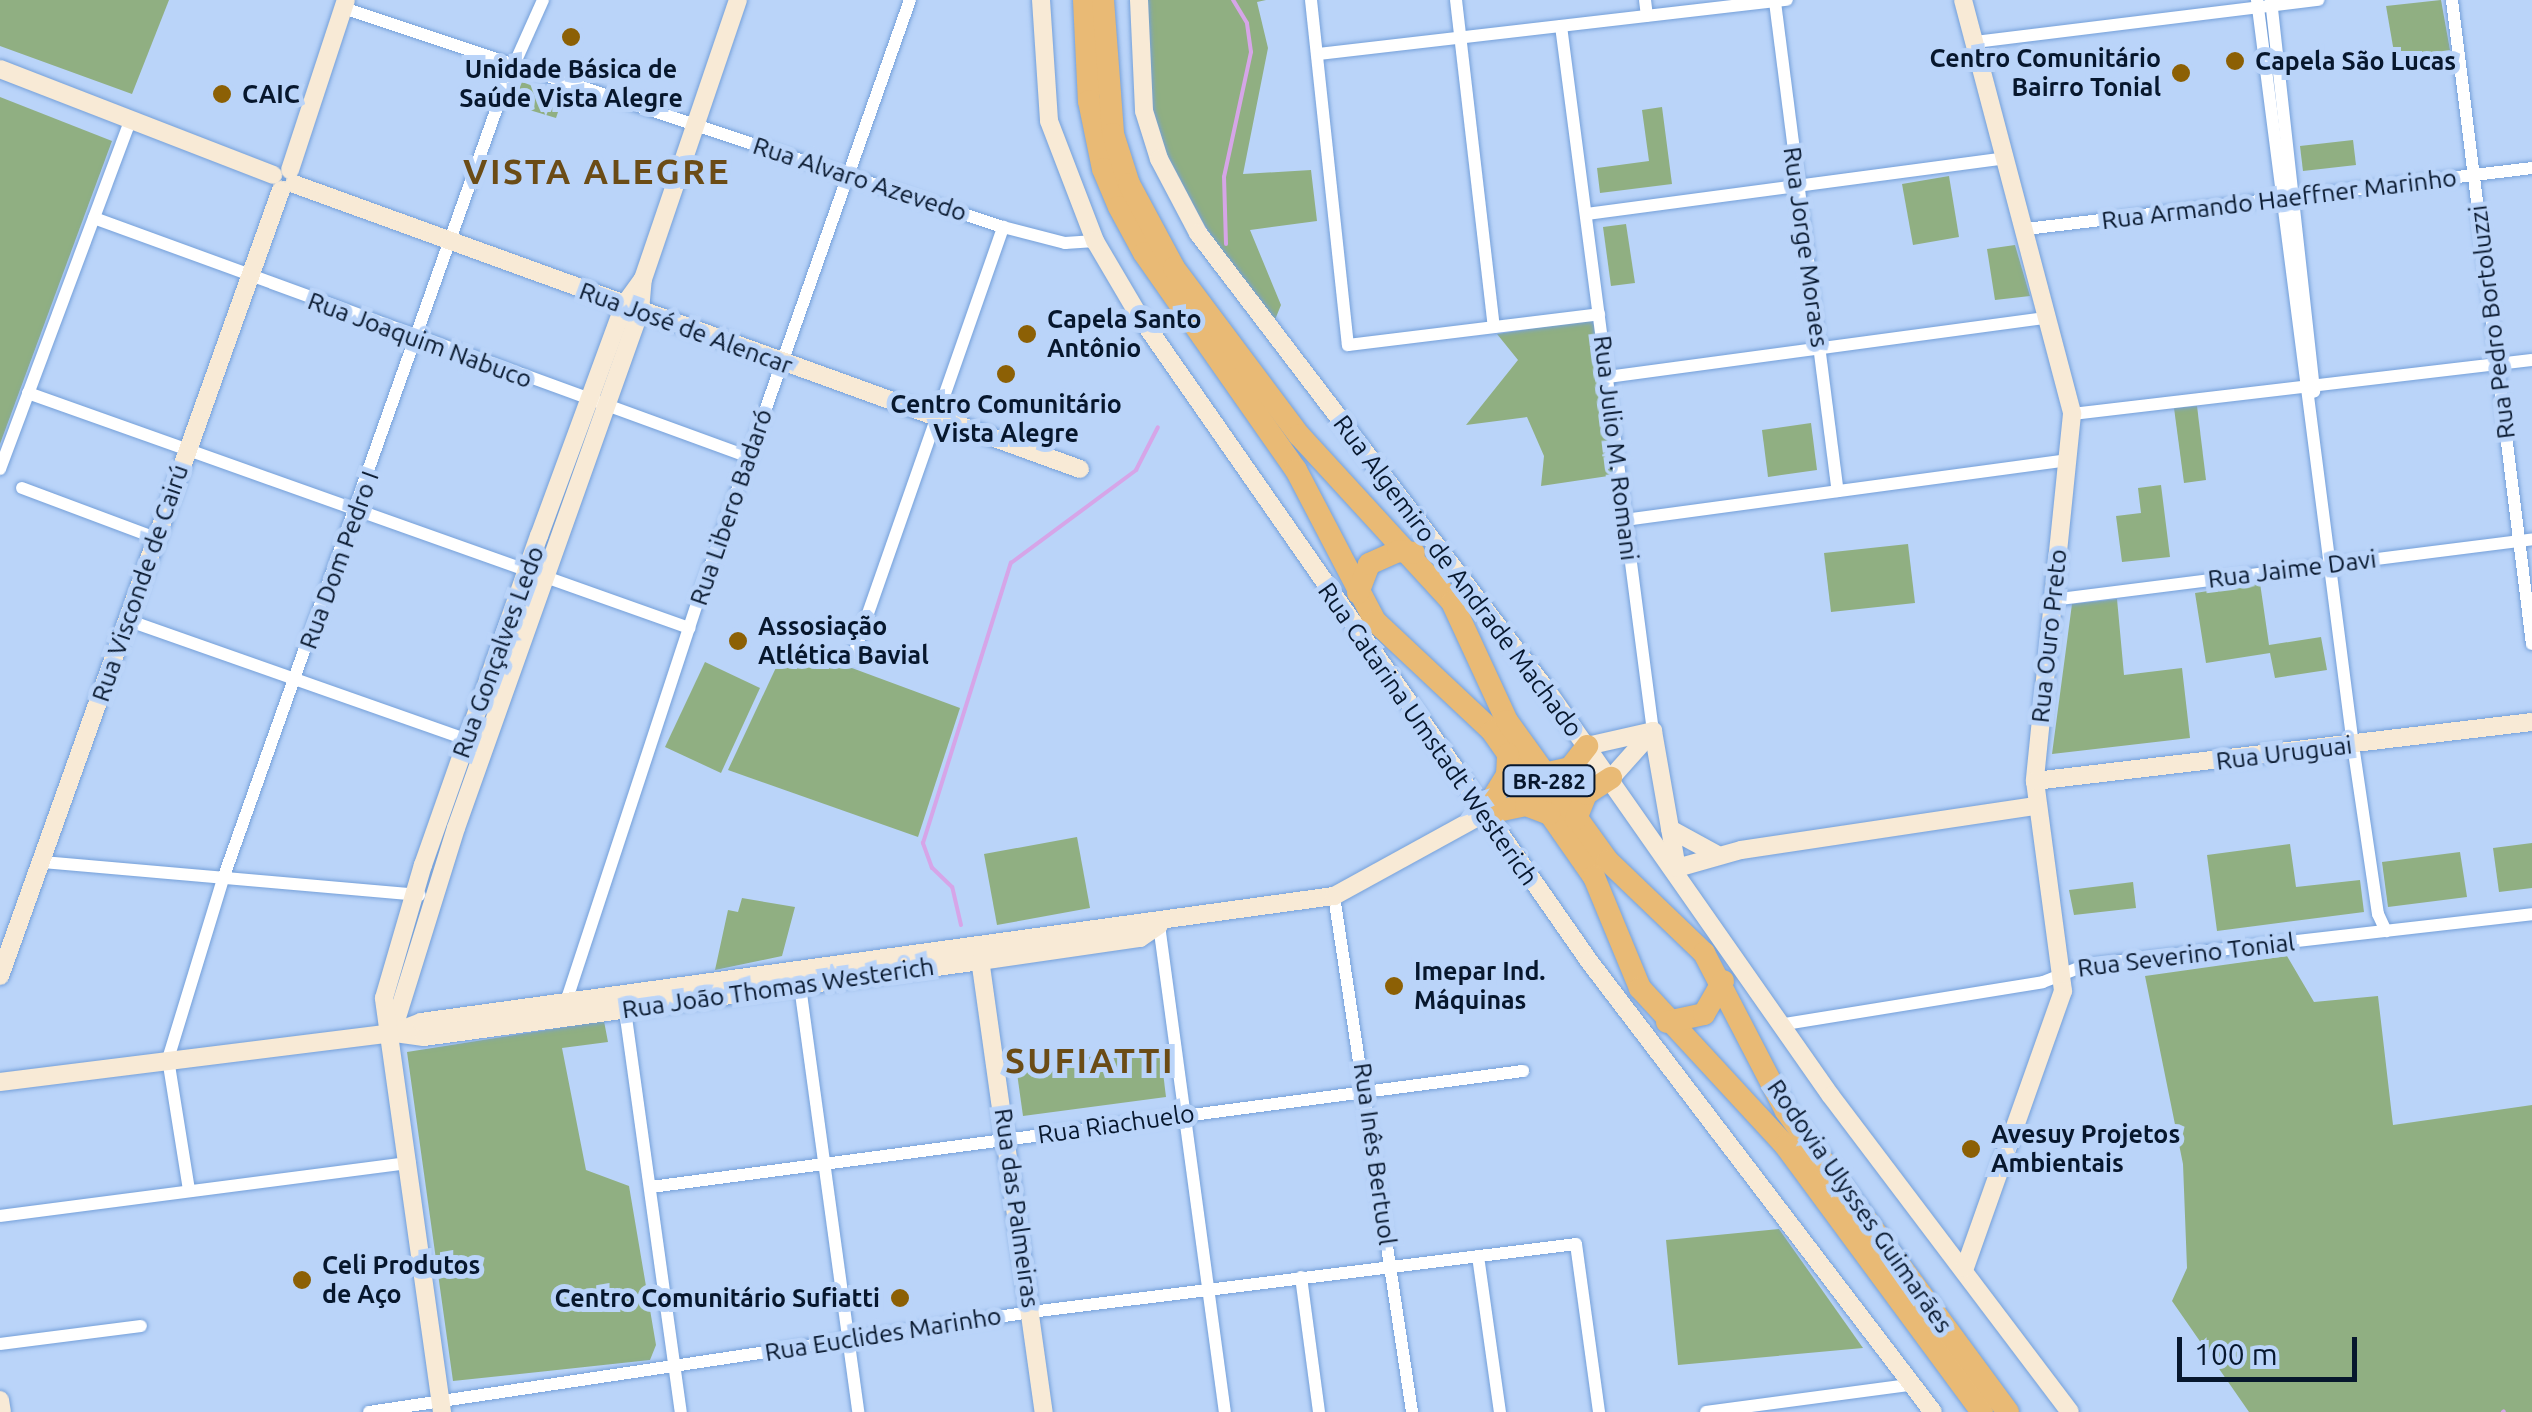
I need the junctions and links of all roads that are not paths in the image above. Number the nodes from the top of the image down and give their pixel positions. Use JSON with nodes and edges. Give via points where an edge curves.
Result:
{"nodes":[{"id":1,"x":543,"y":0,"type":"edge"},
{"id":2,"x":738,"y":0,"type":"edge"},
{"id":3,"x":910,"y":0,"type":"edge"},
{"id":4,"x":1041,"y":0,"type":"edge"},
{"id":5,"x":1084,"y":0,"type":"edge"},
{"id":6,"x":1103,"y":0,"type":"edge"},
{"id":7,"x":1138,"y":0,"type":"edge"},
{"id":8,"x":1311,"y":0,"type":"edge"},
{"id":9,"x":1456,"y":0,"type":"edge"},
{"id":10,"x":1634,"y":0,"type":"edge"},
{"id":11,"x":1645,"y":0,"type":"edge"},
{"id":12,"x":1964,"y":0,"type":"edge"},
{"id":13,"x":2318,"y":0,"type":"edge"},
{"id":14,"x":2452,"y":0,"type":"edge"},
{"id":15,"x":1781,"y":1,"type":"edge"},
{"id":16,"x":2264,"y":3,"type":"edge"},
{"id":17,"x":345,"y":4,"type":"edge"},
{"id":18,"x":1642,"y":16,"type":"junction"},
{"id":19,"x":1561,"y":26,"type":"junction"},
{"id":20,"x":1460,"y":38,"type":"junction"},
{"id":21,"x":1975,"y":42,"type":"junction"},
{"id":22,"x":1318,"y":54,"type":"junction"},
{"id":23,"x":519,"y":64,"type":"junction"},
{"id":24,"x":0,"y":69,"type":"edge"},
{"id":25,"x":130,"y":122,"type":"junction"},
{"id":26,"x":696,"y":126,"type":"junction"},
{"id":27,"x":2006,"y":158,"type":"junction"},
{"id":28,"x":2532,"y":168,"type":"edge"},
{"id":29,"x":850,"y":174,"type":"junction"},
{"id":30,"x":2474,"y":176,"type":"junction"},
{"id":31,"x":284,"y":180,"type":"junction"},
{"id":32,"x":1797,"y":190,"type":"junction"},
{"id":33,"x":2286,"y":196,"type":"junction"},
{"id":34,"x":1586,"y":214,"type":"junction"},
{"id":35,"x":94,"y":218,"type":"junction"},
{"id":36,"x":1003,"y":226,"type":"junction"},
{"id":37,"x":2026,"y":230,"type":"junction"},
{"id":38,"x":1096,"y":241,"type":"junction"},
{"id":39,"x":452,"y":243,"type":"junction"},
{"id":40,"x":248,"y":276,"type":"junction"},
{"id":41,"x":632,"y":308,"type":"junction"},
{"id":42,"x":1599,"y":314,"type":"junction"},
{"id":43,"x":2047,"y":318,"type":"junction"},
{"id":44,"x":1494,"y":327,"type":"junction"},
{"id":45,"x":417,"y":340,"type":"junction"},
{"id":46,"x":1820,"y":348,"type":"junction"},
{"id":47,"x":2532,"y":360,"type":"edge"},
{"id":48,"x":782,"y":362,"type":"junction"},
{"id":49,"x":2496,"y":364,"type":"junction"},
{"id":50,"x":1608,"y":377,"type":"junction"},
{"id":51,"x":2311,"y":390,"type":"junction"},
{"id":52,"x":28,"y":393,"type":"junction"},
{"id":53,"x":598,"y":403,"type":"junction"},
{"id":54,"x":2072,"y":414,"type":"junction"},
{"id":55,"x":937,"y":417,"type":"junction"},
{"id":56,"x":187,"y":449,"type":"junction"},
{"id":57,"x":748,"y":457,"type":"junction"},
{"id":58,"x":2068,"y":460,"type":"junction"},
{"id":59,"x":0,"y":469,"type":"edge"},
{"id":60,"x":1080,"y":469,"type":"dead end"},
{"id":61,"x":559,"y":483,"type":"junction"},
{"id":62,"x":22,"y":488,"type":"dead end"},
{"id":63,"x":578,"y":490,"type":"junction"},
{"id":64,"x":1838,"y":491,"type":"junction"},
{"id":65,"x":358,"y":508,"type":"junction"},
{"id":66,"x":1624,"y":520,"type":"junction"},
{"id":67,"x":156,"y":538,"type":"junction"},
{"id":68,"x":2526,"y":540,"type":"edge"},
{"id":69,"x":1414,"y":553,"type":"junction"},
{"id":70,"x":2331,"y":564,"type":"junction"},
{"id":71,"x":538,"y":572,"type":"junction"},
{"id":72,"x":1358,"y":593,"type":"junction"},
{"id":73,"x":2052,"y":600,"type":"junction"},
{"id":74,"x":127,"y":620,"type":"junction"},
{"id":75,"x":690,"y":628,"type":"junction"},
{"id":76,"x":2532,"y":644,"type":"edge"},
{"id":77,"x":852,"y":659,"type":"dead end"},
{"id":78,"x":297,"y":679,"type":"junction"},
{"id":79,"x":2532,"y":722,"type":"edge"},
{"id":80,"x":1654,"y":731,"type":"junction"},
{"id":81,"x":476,"y":742,"type":"junction"},
{"id":82,"x":2353,"y":745,"type":"junction"},
{"id":83,"x":1587,"y":746,"type":"junction"},
{"id":84,"x":1508,"y":754,"type":"junction"},
{"id":85,"x":1544,"y":774,"type":"junction"},
{"id":86,"x":1611,"y":778,"type":"junction"},
{"id":87,"x":2036,"y":781,"type":"junction"},
{"id":88,"x":2036,"y":806,"type":"junction"},
{"id":89,"x":1483,"y":814,"type":"junction"},
{"id":90,"x":1549,"y":814,"type":"junction"},
{"id":91,"x":1576,"y":819,"type":"junction"},
{"id":92,"x":1670,"y":829,"type":"junction"},
{"id":93,"x":1716,"y":854,"type":"junction"},
{"id":94,"x":44,"y":862,"type":"junction"},
{"id":95,"x":1677,"y":868,"type":"junction"},
{"id":96,"x":224,"y":876,"type":"junction"},
{"id":97,"x":423,"y":896,"type":"junction"},
{"id":98,"x":1334,"y":896,"type":"junction"},
{"id":99,"x":2532,"y":914,"type":"edge"},
{"id":100,"x":1159,"y":925,"type":"junction"},
{"id":101,"x":2386,"y":931,"type":"junction"},
{"id":102,"x":979,"y":952,"type":"junction"},
{"id":103,"x":2060,"y":972,"type":"junction"},
{"id":104,"x":0,"y":976,"type":"edge"},
{"id":105,"x":798,"y":976,"type":"junction"},
{"id":106,"x":1723,"y":982,"type":"junction"},
{"id":107,"x":624,"y":1002,"type":"junction"},
{"id":108,"x":566,"y":1010,"type":"junction"},
{"id":109,"x":1666,"y":1022,"type":"junction"},
{"id":110,"x":1785,"y":1024,"type":"junction"},
{"id":111,"x":393,"y":1033,"type":"junction"},
{"id":112,"x":168,"y":1059,"type":"junction"},
{"id":113,"x":1523,"y":1070,"type":"dead end"},
{"id":114,"x":0,"y":1082,"type":"edge"},
{"id":115,"x":1366,"y":1091,"type":"junction"},
{"id":116,"x":1183,"y":1114,"type":"junction"},
{"id":117,"x":1008,"y":1139,"type":"junction"},
{"id":118,"x":410,"y":1163,"type":"junction"},
{"id":119,"x":827,"y":1163,"type":"junction"},
{"id":120,"x":650,"y":1188,"type":"junction"},
{"id":121,"x":189,"y":1190,"type":"junction"},
{"id":122,"x":0,"y":1216,"type":"edge"},
{"id":123,"x":1478,"y":1256,"type":"junction"},
{"id":124,"x":1391,"y":1264,"type":"junction"},
{"id":125,"x":1965,"y":1268,"type":"junction"},
{"id":126,"x":1301,"y":1277,"type":"junction"},
{"id":127,"x":1209,"y":1290,"type":"junction"},
{"id":128,"x":1031,"y":1312,"type":"junction"},
{"id":129,"x":141,"y":1326,"type":"dead end"},
{"id":130,"x":852,"y":1338,"type":"junction"},
{"id":131,"x":0,"y":1344,"type":"edge"},
{"id":132,"x":675,"y":1366,"type":"junction"},
{"id":133,"x":1908,"y":1385,"type":"junction"},
{"id":134,"x":0,"y":1400,"type":"edge"},
{"id":135,"x":1796,"y":1406,"type":"edge"},
{"id":136,"x":441,"y":1407,"type":"edge"},
{"id":137,"x":2,"y":1412,"type":"edge"},
{"id":138,"x":369,"y":1412,"type":"edge"},
{"id":139,"x":682,"y":1412,"type":"edge"},
{"id":140,"x":858,"y":1412,"type":"edge"},
{"id":141,"x":1044,"y":1412,"type":"edge"},
{"id":142,"x":1225,"y":1412,"type":"edge"},
{"id":143,"x":1319,"y":1412,"type":"edge"},
{"id":144,"x":1412,"y":1412,"type":"edge"},
{"id":145,"x":1500,"y":1412,"type":"edge"},
{"id":146,"x":1599,"y":1412,"type":"edge"},
{"id":147,"x":1706,"y":1412,"type":"edge"},
{"id":148,"x":1932,"y":1412,"type":"edge"},
{"id":149,"x":1982,"y":1412,"type":"edge"},
{"id":150,"x":2008,"y":1412,"type":"edge"},
{"id":151,"x":2070,"y":1412,"type":"edge"}],
"edges":[{"from":1,"to":23,"type":"street","name":"Rua Dom Pedro I"},
{"from":2,"to":26,"type":"street","name":"Rua Gonçalves Ledo"},
{"from":3,"to":29,"type":"street","name":"Rua Libero Badaró"},
{"from":4,"to":38,"type":"street","name":"Rua Catarina Umstadt Westerich","via":[[1049,121]]},
{"from":5,"to":72,"type":"highway","name":"Rodovia Ulysses Guimarães","number":"BR-282","via":[[1089,101],[1103,170],[1119,207],[1296,470]]},
{"from":6,"to":69,"type":"highway","name":"Rodovia Ulysses Guimarães","number":"BR-282","via":[[1113,134],[1157,238],[1299,435]]},
{"from":7,"to":83,"type":"street","name":"Rua Algemiro de Andrade Machado","via":[[1144,111],[1159,159],[1198,233]]},
{"from":8,"to":22,"type":"street"},
{"from":9,"to":20,"type":"street"},
{"from":10,"to":18,"type":"street"},
{"from":11,"to":18,"type":"street"},
{"from":12,"to":21,"type":"street","name":"Rua Ouro Preto"},
{"from":13,"to":16,"type":"street"},
{"from":14,"to":30,"type":"street","name":"Rua Pedro Bortoluzzi"},
{"from":15,"to":18,"type":"street"},
{"from":15,"to":32,"type":"street","name":"Rua Jorge Moraes"},
{"from":16,"to":21,"type":"street"},
{"from":16,"to":33,"type":"street"},
{"from":17,"to":23,"type":"street","name":"Rua Alvaro Azevedo"},
{"from":17,"to":31,"type":"street","name":"Rua Visconde de Cairú"},
{"from":18,"to":19,"type":"street"},
{"from":19,"to":20,"type":"street"},
{"from":19,"to":34,"type":"street","name":"Rua Julio M. Romani"},
{"from":20,"to":22,"type":"street"},
{"from":20,"to":44,"type":"street"},
{"from":21,"to":27,"type":"street","name":"Rua Ouro Preto"},
{"from":22,"to":44,"type":"street","via":[[1348,345]]},
{"from":23,"to":26,"type":"street","name":"Rua Alvaro Azevedo"},
{"from":23,"to":39,"type":"street","name":"Rua Dom Pedro I","via":[[505,84]]},
{"from":24,"to":25,"type":"street","name":"Rua José de Alencar"},
{"from":25,"to":31,"type":"street","name":"Rua José de Alencar"},
{"from":25,"to":35,"type":"street"},
{"from":26,"to":29,"type":"street","name":"Rua Alvaro Azevedo"},
{"from":26,"to":41,"type":"street","name":"Rua Gonçalves Ledo"},
{"from":27,"to":32,"type":"street"},
{"from":27,"to":37,"type":"street","name":"Rua Ouro Preto"},
{"from":28,"to":30,"type":"street","name":"Rua Armando Haeffner Marinho"},
{"from":29,"to":36,"type":"street","name":"Rua Alvaro Azevedo"},
{"from":29,"to":48,"type":"street","name":"Rua Libero Badaró"},
{"from":30,"to":33,"type":"street","name":"Rua Armando Haeffner Marinho"},
{"from":30,"to":49,"type":"street","name":"Rua Pedro Bortoluzzi"},
{"from":31,"to":39,"type":"street","name":"Rua José de Alencar"},
{"from":31,"to":40,"type":"street","name":"Rua Visconde de Cairú"},
{"from":32,"to":34,"type":"street"},
{"from":32,"to":46,"type":"street","name":"Rua Jorge Moraes"},
{"from":33,"to":37,"type":"street","name":"Rua Armando Haeffner Marinho"},
{"from":33,"to":51,"type":"street"},
{"from":34,"to":42,"type":"street","name":"Rua Julio M. Romani"},
{"from":35,"to":40,"type":"street","name":"Rua Joaquim Nabuco"},
{"from":35,"to":52,"type":"street"},
{"from":36,"to":38,"type":"street","name":"Rua Alvaro Azevedo","via":[[1065,243]]},
{"from":36,"to":55,"type":"street"},
{"from":37,"to":43,"type":"street","name":"Rua Ouro Preto"},
{"from":38,"to":89,"type":"street","name":"Rua Catarina Umstadt Westerich","via":[[1138,314]]},
{"from":39,"to":41,"type":"street","name":"Rua José de Alencar"},
{"from":39,"to":45,"type":"street","name":"Rua Dom Pedro I"},
{"from":40,"to":45,"type":"street","name":"Rua Joaquim Nabuco"},
{"from":40,"to":56,"type":"street","name":"Rua Visconde de Cairú"},
{"from":41,"to":48,"type":"street","name":"Rua José de Alencar"},
{"from":41,"to":53,"type":"street","name":"Rua Gonçalves Ledo"},
{"from":42,"to":44,"type":"street"},
{"from":42,"to":50,"type":"street","name":"Rua Julio M. Romani"},
{"from":43,"to":46,"type":"street"},
{"from":43,"to":54,"type":"street","name":"Rua Ouro Preto"},
{"from":45,"to":53,"type":"street","name":"Rua Joaquim Nabuco"},
{"from":45,"to":65,"type":"street","name":"Rua Dom Pedro I"},
{"from":46,"to":50,"type":"street"},
{"from":46,"to":64,"type":"street","name":"Rua Jorge Moraes"},
{"from":47,"to":49,"type":"street"},
{"from":48,"to":55,"type":"street","name":"Rua José de Alencar"},
{"from":48,"to":57,"type":"street","name":"Rua Libero Badaró"},
{"from":49,"to":51,"type":"street"},
{"from":49,"to":68,"type":"street","name":"Rua Pedro Bortoluzzi"},
{"from":50,"to":66,"type":"street","name":"Rua Julio M. Romani"},
{"from":51,"to":54,"type":"street"},
{"from":51,"to":70,"type":"street"},
{"from":52,"to":56,"type":"street"},
{"from":52,"to":59,"type":"street"},
{"from":53,"to":57,"type":"street","name":"Rua Joaquim Nabuco"},
{"from":53,"to":61,"type":"street","name":"Rua Gonçalves Ledo"},
{"from":53,"to":63,"type":"street","name":"Rua Gonçalves Ledo"},
{"from":54,"to":58,"type":"street","name":"Rua Ouro Preto"},
{"from":55,"to":60,"type":"street","name":"Rua José de Alencar"},
{"from":55,"to":77,"type":"street"},
{"from":56,"to":65,"type":"street"},
{"from":56,"to":67,"type":"street","name":"Rua Visconde de Cairú"},
{"from":57,"to":75,"type":"street","name":"Rua Libero Badaró"},
{"from":58,"to":64,"type":"street"},
{"from":58,"to":73,"type":"street","name":"Rua Ouro Preto"},
{"from":61,"to":63,"type":"street"},
{"from":61,"to":71,"type":"street","name":"Rua Gonçalves Ledo"},
{"from":62,"to":67,"type":"street"},
{"from":63,"to":71,"type":"street","name":"Rua Gonçalves Ledo"},
{"from":64,"to":66,"type":"street"},
{"from":65,"to":71,"type":"street"},
{"from":65,"to":78,"type":"street","name":"Rua Dom Pedro I"},
{"from":66,"to":80,"type":"street","name":"Rua Julio M. Romani"},
{"from":67,"to":74,"type":"street","name":"Rua Visconde de Cairú"},
{"from":68,"to":70,"type":"street","name":"Rua Jaime Davi"},
{"from":68,"to":76,"type":"street","name":"Rua Pedro Bortoluzzi"},
{"from":69,"to":72,"type":"highway","via":[[1382,554],[1360,577]]},
{"from":69,"to":85,"type":"highway","name":"Rodovia Ulysses Guimarães","number":"BR-282","via":[[1452,602],[1490,694]]},
{"from":70,"to":73,"type":"street","name":"Rua Jaime Davi"},
{"from":70,"to":82,"type":"street"},
{"from":71,"to":75,"type":"street"},
{"from":71,"to":81,"type":"street","name":"Rua Gonçalves Ledo"},
{"from":72,"to":84,"type":"highway","name":"Rodovia Ulysses Guimarães","number":"BR-282","via":[[1400,650]]},
{"from":73,"to":87,"type":"street","name":"Rua Ouro Preto"},
{"from":74,"to":78,"type":"street"},
{"from":74,"to":94,"type":"street","name":"Rua Visconde de Cairú"},
{"from":75,"to":108,"type":"street","name":"Rua Libero Badaró"},
{"from":78,"to":81,"type":"street"},
{"from":78,"to":96,"type":"street","name":"Rua Dom Pedro I"},
{"from":79,"to":82,"type":"street","name":"Rua Uruguai"},
{"from":80,"to":83,"type":"street"},
{"from":80,"to":86,"type":"street"},
{"from":80,"to":92,"type":"street","name":"Rua Julio M. Romani"},
{"from":81,"to":97,"type":"street","name":"Rua Gonçalves Ledo"},
{"from":82,"to":87,"type":"street","name":"Rua Uruguai"},
{"from":82,"to":101,"type":"street"},
{"from":83,"to":85,"type":"highway","via":[[1570,768]]},
{"from":83,"to":86,"type":"street","name":"Rua Algemiro de Andrade Machado"},
{"from":84,"to":89,"type":"highway","via":[[1506,775]]},
{"from":84,"to":90,"type":"highway","name":"Rodovia Ulysses Guimarães","number":"BR-282"},
{"from":85,"to":91,"type":"highway","name":"Rodovia Ulysses Guimarães","number":"BR-282"},
{"from":86,"to":91,"type":"highway","via":[[1586,794]]},
{"from":86,"to":95,"type":"street","name":"Rua Algemiro de Andrade Machado"},
{"from":87,"to":88,"type":"street","name":"Rua Ouro Preto"},
{"from":88,"to":93,"type":"street"},
{"from":88,"to":103,"type":"street","name":"Rua Ouro Preto"},
{"from":89,"to":90,"type":"highway","via":[[1526,805]]},
{"from":89,"to":98,"type":"street","name":"Rua João Thomas Westerich"},
{"from":89,"to":133,"type":"street","name":"Rua Catarina Umstadt Westerich"},
{"from":90,"to":109,"type":"highway","name":"Rodovia Ulysses Guimarães","number":"BR-282","via":[[1594,877],[1629,966]]},
{"from":91,"to":106,"type":"highway","name":"Rodovia Ulysses Guimarães","number":"BR-282"},
{"from":92,"to":93,"type":"street"},
{"from":92,"to":95,"type":"street","name":"Rua Julio M. Romani"},
{"from":93,"to":95,"type":"street"},
{"from":94,"to":96,"type":"street"},
{"from":94,"to":104,"type":"street","name":"Rua Visconde de Cairú"},
{"from":95,"to":110,"type":"street","name":"Rua Algemiro de Andrade Machado"},
{"from":96,"to":97,"type":"street"},
{"from":96,"to":112,"type":"street","name":"Rua Dom Pedro I"},
{"from":97,"to":111,"type":"street","name":"Rua Gonçalves Ledo","via":[[384,998]]},
{"from":98,"to":100,"type":"street","name":"Rua João Thomas Westerich"},
{"from":98,"to":115,"type":"street","name":"Rua Inês Bertuol"},
{"from":99,"to":101,"type":"street","name":"Rua Severino Tonial"},
{"from":100,"to":102,"type":"street","name":"Rua João Thomas Westerich","via":[[1138,921]]},
{"from":100,"to":116,"type":"street"},
{"from":101,"to":103,"type":"street","name":"Rua Severino Tonial"},
{"from":102,"to":105,"type":"street","name":"Rua João Thomas Westerich"},
{"from":102,"to":117,"type":"street","name":"Rua das Palmeiras"},
{"from":103,"to":110,"type":"street","name":"Rua Severino Tonial","via":[[2043,982]]},
{"from":103,"to":125,"type":"street","name":"Rua Ouro Preto","via":[[2063,991]]},
{"from":105,"to":107,"type":"street","name":"Rua João Thomas Westerich"},
{"from":105,"to":119,"type":"street"},
{"from":106,"to":109,"type":"highway","via":[[1704,1014]]},
{"from":106,"to":150,"type":"highway","name":"Rodovia Ulysses Guimarães","number":"BR-282","via":[[1786,1111]]},
{"from":107,"to":108,"type":"street","name":"Rua João Thomas Westerich"},
{"from":107,"to":120,"type":"street"},
{"from":108,"to":111,"type":"street","name":"Rua João Thomas Westerich"},
{"from":109,"to":149,"type":"highway","name":"Rodovia Ulysses Guimarães","number":"BR-282","via":[[1785,1144]]},
{"from":110,"to":125,"type":"street","name":"Rua Algemiro de Andrade Machado","via":[[1831,1096]]},
{"from":111,"to":112,"type":"street","name":"Rua João Thomas Westerich"},
{"from":111,"to":118,"type":"street","name":"Rua Gonçalves Ledo"},
{"from":112,"to":114,"type":"street","name":"Rua João Thomas Westerich"},
{"from":112,"to":121,"type":"street"},
{"from":113,"to":115,"type":"street","name":"Rua Riachuelo"},
{"from":115,"to":116,"type":"street","name":"Rua Riachuelo"},
{"from":115,"to":124,"type":"street","name":"Rua Inês Bertuol"},
{"from":116,"to":117,"type":"street","name":"Rua Riachuelo"},
{"from":116,"to":127,"type":"street"},
{"from":117,"to":119,"type":"street","name":"Rua Riachuelo"},
{"from":117,"to":128,"type":"street","name":"Rua das Palmeiras"},
{"from":118,"to":121,"type":"street"},
{"from":118,"to":136,"type":"street","name":"Rua Gonçalves Ledo"},
{"from":119,"to":120,"type":"street","name":"Rua Riachuelo"},
{"from":119,"to":130,"type":"street"},
{"from":120,"to":132,"type":"street"},
{"from":121,"to":122,"type":"street"},
{"from":123,"to":124,"type":"street","name":"Rua Euclides Marinho"},
{"from":123,"to":145,"type":"street"},
{"from":123,"to":146,"type":"street","name":"Rua Euclides Marinho","via":[[1576,1244]]},
{"from":124,"to":126,"type":"street","name":"Rua Euclides Marinho"},
{"from":124,"to":144,"type":"street","name":"Rua Inês Bertuol"},
{"from":125,"to":151,"type":"street","name":"Rua Algemiro de Andrade Machado"},
{"from":126,"to":127,"type":"street","name":"Rua Euclides Marinho"},
{"from":126,"to":143,"type":"street"},
{"from":127,"to":128,"type":"street","name":"Rua Euclides Marinho"},
{"from":127,"to":142,"type":"street"},
{"from":128,"to":130,"type":"street","name":"Rua Euclides Marinho"},
{"from":128,"to":141,"type":"street","name":"Rua das Palmeiras"},
{"from":129,"to":131,"type":"street"},
{"from":130,"to":132,"type":"street","name":"Rua Euclides Marinho"},
{"from":130,"to":140,"type":"street"},
{"from":132,"to":136,"type":"street","name":"Rua Euclides Marinho"},
{"from":132,"to":139,"type":"street"},
{"from":133,"to":135,"type":"street"},
{"from":133,"to":148,"type":"street","name":"Rua Catarina Umstadt Westerich"},
{"from":134,"to":137,"type":"street"},
{"from":135,"to":147,"type":"street"},
{"from":136,"to":138,"type":"street","name":"Rua Euclides Marinho"}]}
